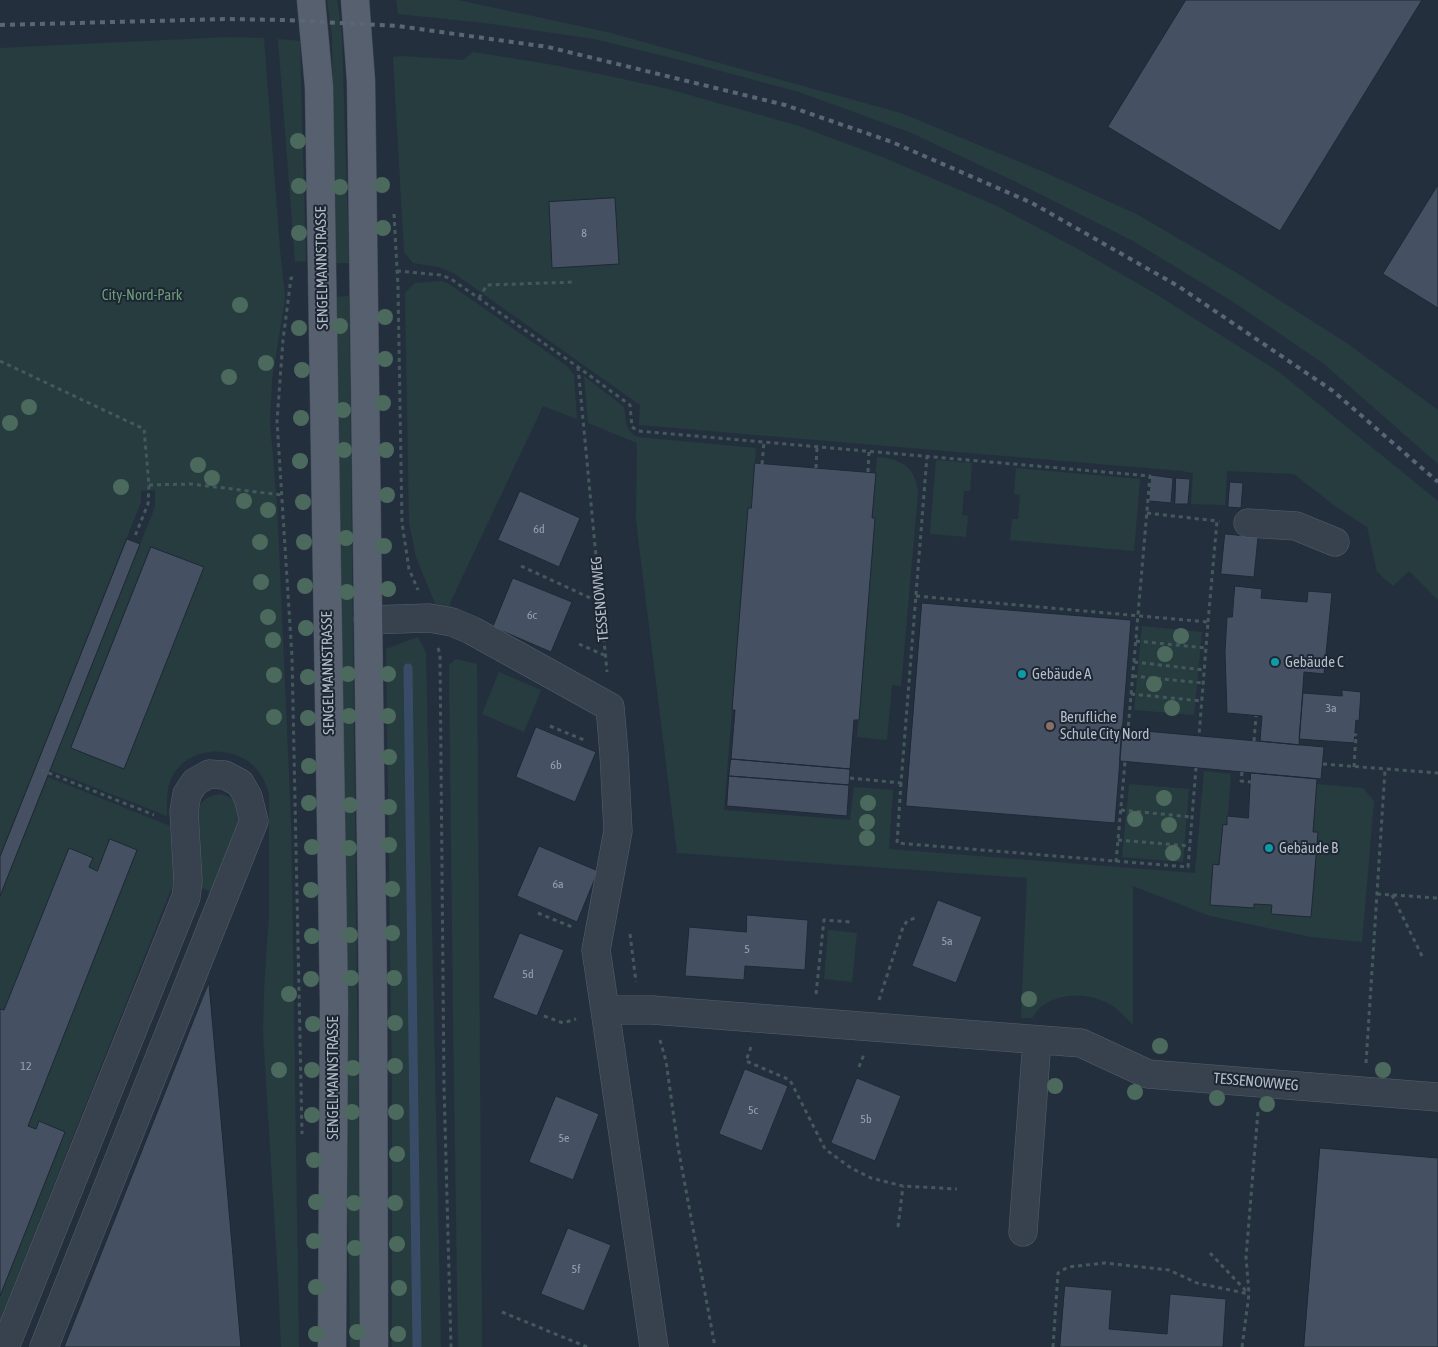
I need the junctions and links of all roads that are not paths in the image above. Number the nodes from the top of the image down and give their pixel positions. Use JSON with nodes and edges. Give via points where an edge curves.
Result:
{"nodes":[{"id":1,"x":311,"y":0,"type":"edge"},
{"id":2,"x":355,"y":0,"type":"edge"},
{"id":3,"x":1248,"y":523,"type":"road end"},
{"id":4,"x":1335,"y":542,"type":"dead end"},
{"id":5,"x":368,"y":620,"type":"junction"},
{"id":6,"x":605,"y":1010,"type":"junction"},
{"id":7,"x":1037,"y":1040,"type":"junction"},
{"id":8,"x":1438,"y":1097,"type":"edge"},
{"id":9,"x":1023,"y":1232,"type":"dead end"},
{"id":10,"x":5,"y":1347,"type":"edge"},
{"id":11,"x":44,"y":1347,"type":"edge"},
{"id":12,"x":332,"y":1347,"type":"edge"},
{"id":13,"x":374,"y":1347,"type":"edge"},
{"id":14,"x":654,"y":1347,"type":"edge"}],
"edges":[{"from":1,"to":12,"type":"main road","name":"SENGELMANNSTRASSE","via":[[319,87],[334,1003]]},
{"from":2,"to":5,"type":"main road","via":[[361,91]]},
{"from":3,"to":4,"type":"street","via":[[1296,526]]},
{"from":5,"to":6,"type":"street","via":[[429,618],[452,622],[610,706],[618,831],[596,950]]},
{"from":5,"to":13,"type":"main road","via":[[374,995]]},
{"from":6,"to":7,"type":"street","via":[[652,1010]]},
{"from":6,"to":14,"type":"street"},
{"from":7,"to":8,"type":"street","name":"TESSENOWWEG","via":[[1080,1043],[1148,1074]]},
{"from":7,"to":9,"type":"street"},
{"from":10,"to":11,"type":"street","via":[[186,897],[184,811],[187,794],[195,782],[209,774],[225,775],[240,783],[248,797],[254,821]]}]}
